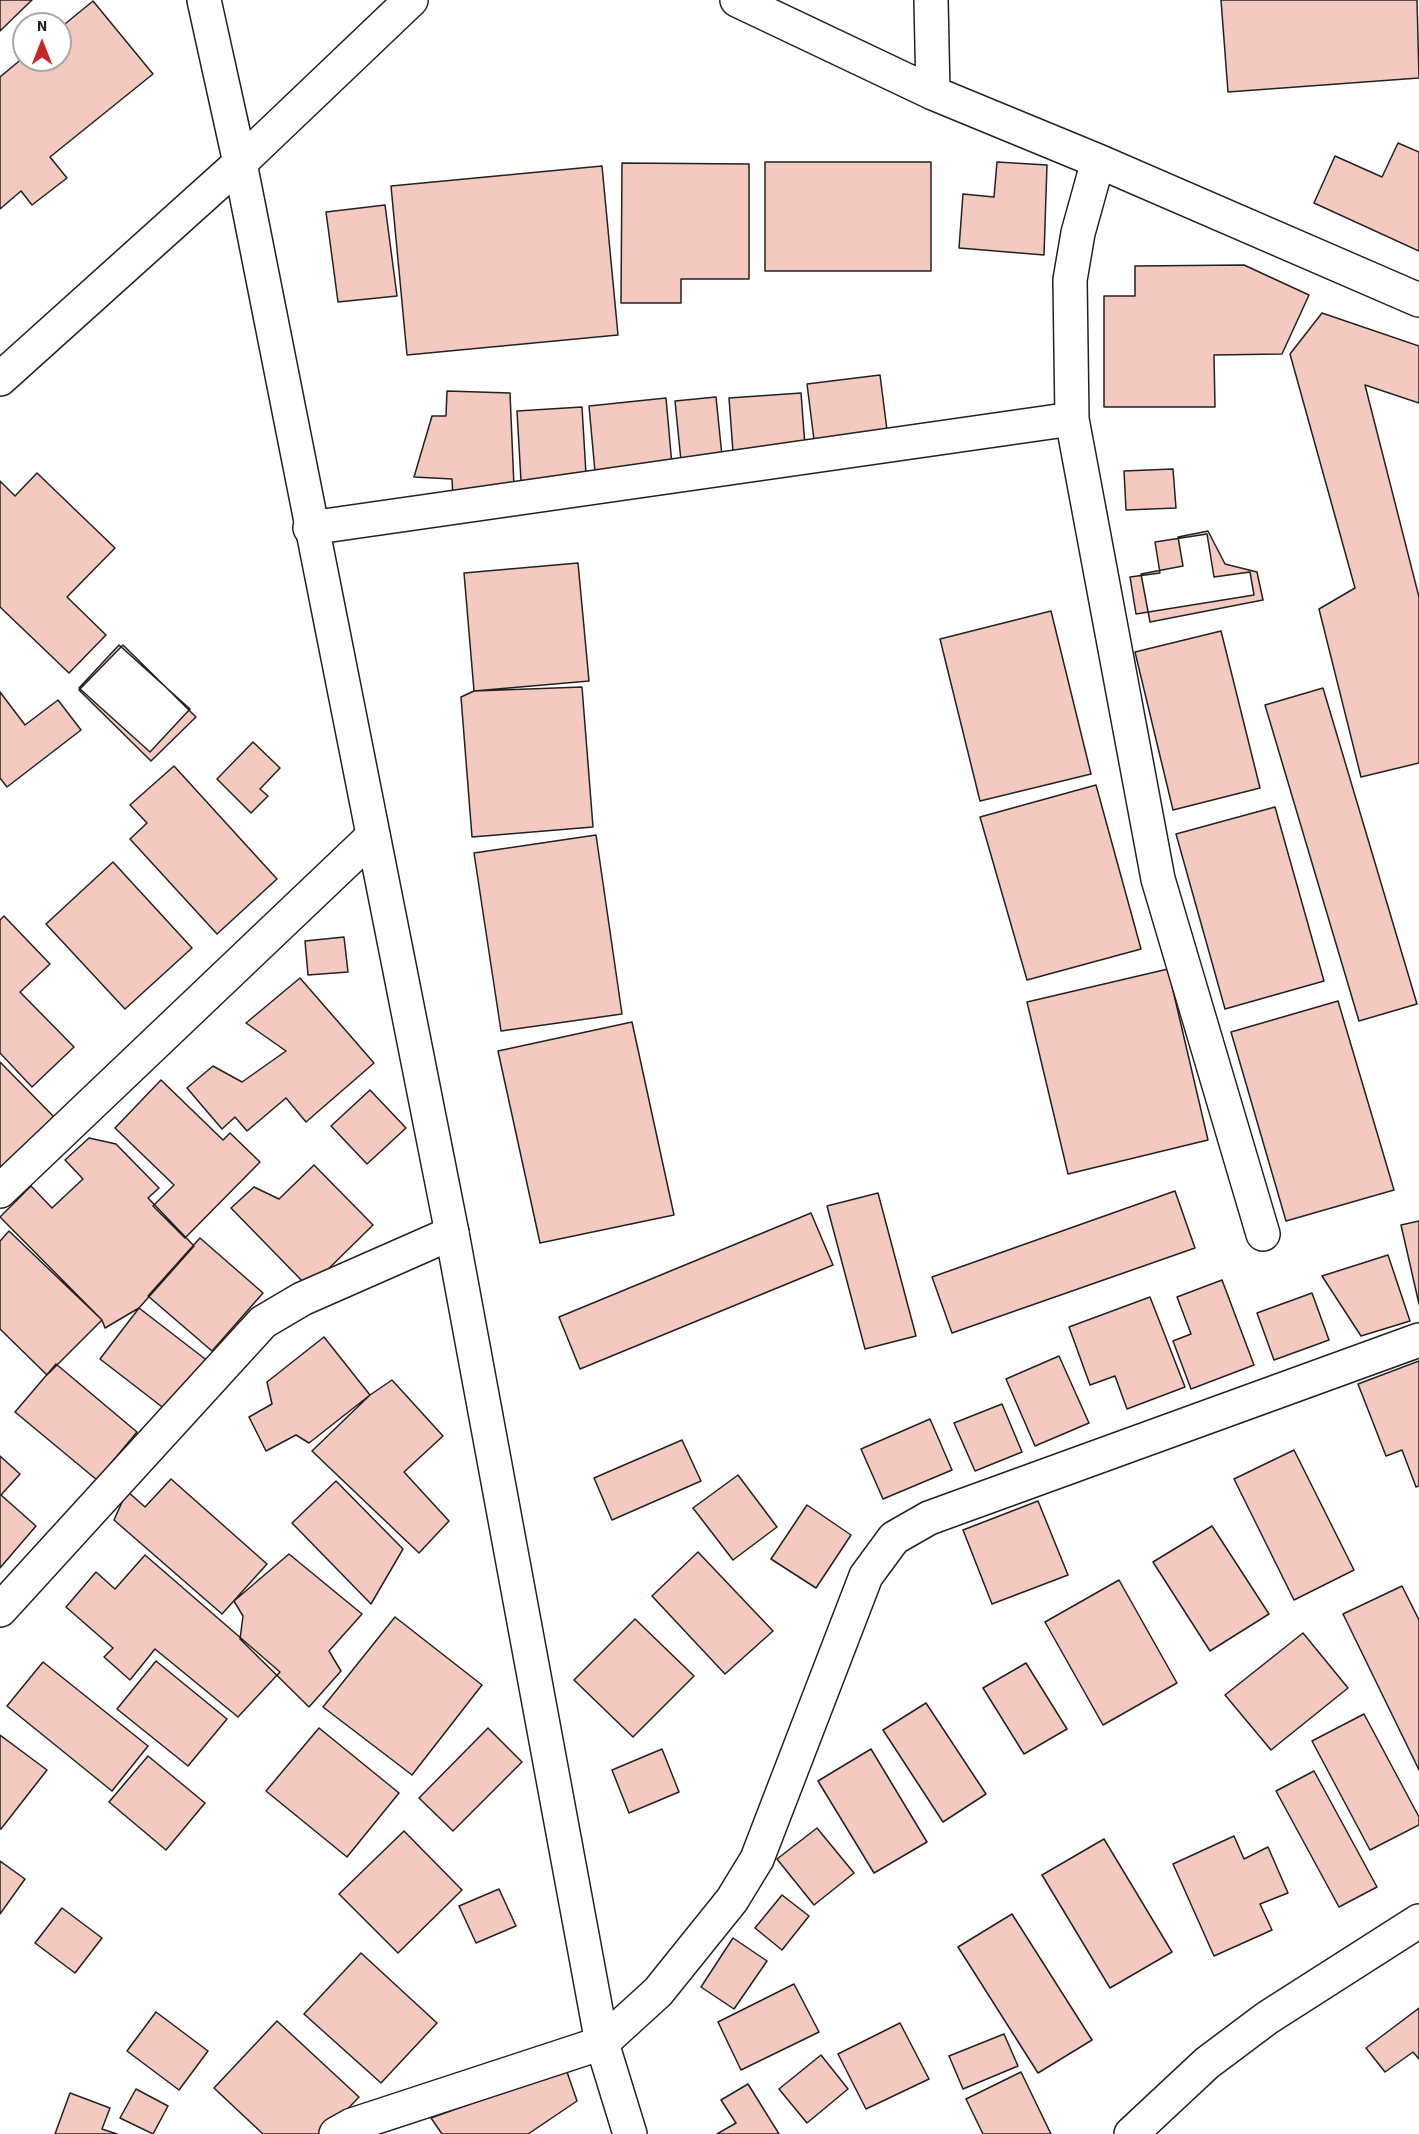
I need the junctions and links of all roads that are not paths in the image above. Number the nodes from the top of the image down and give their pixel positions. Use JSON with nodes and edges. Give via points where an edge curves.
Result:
{"nodes":[{"id":1,"x":204,"y":0,"type":"edge"},
{"id":2,"x":411,"y":0,"type":"edge"},
{"id":3,"x":737,"y":0,"type":"edge"},
{"id":4,"x":931,"y":0,"type":"edge"},
{"id":5,"x":933,"y":93,"type":"junction"},
{"id":6,"x":1098,"y":161,"type":"junction"},
{"id":7,"x":240,"y":162,"type":"junction"},
{"id":8,"x":1419,"y":300,"type":"edge"},
{"id":9,"x":0,"y":379,"type":"edge"},
{"id":10,"x":1072,"y":419,"type":"junction"},
{"id":11,"x":310,"y":528,"type":"junction"},
{"id":12,"x":373,"y":836,"type":"junction"},
{"id":13,"x":0,"y":1191,"type":"edge"},
{"id":14,"x":452,"y":1233,"type":"junction"},
{"id":15,"x":1263,"y":1234,"type":"dead end"},
{"id":16,"x":1419,"y":1340,"type":"edge"},
{"id":17,"x":0,"y":1610,"type":"edge"},
{"id":18,"x":1419,"y":1921,"type":"edge"},
{"id":19,"x":602,"y":2043,"type":"junction"},
{"id":20,"x":336,"y":2134,"type":"edge"},
{"id":21,"x":630,"y":2134,"type":"edge"},
{"id":22,"x":1131,"y":2134,"type":"edge"}],
"edges":[{"from":1,"to":7,"type":"street"},
{"from":2,"to":7,"type":"street"},
{"from":3,"to":5,"type":"street"},
{"from":4,"to":5,"type":"street"},
{"from":5,"to":6,"type":"street"},
{"from":6,"to":8,"type":"street"},
{"from":6,"to":10,"type":"street","via":[[1070,280]]},
{"from":7,"to":9,"type":"street"},
{"from":7,"to":11,"type":"street"},
{"from":10,"to":11,"type":"street"},
{"from":10,"to":15,"type":"street","via":[[1158,879]]},
{"from":11,"to":12,"type":"street"},
{"from":12,"to":13,"type":"street"},
{"from":12,"to":14,"type":"street"},
{"from":14,"to":17,"type":"street","via":[[302,1299],[263,1322]]},
{"from":14,"to":19,"type":"street"},
{"from":16,"to":19,"type":"street","via":[[928,1518],[894,1538],[866,1576],[757,1859],[732,1900],[658,1992]]},
{"from":18,"to":22,"type":"street","via":[[1215,2056]]},
{"from":19,"to":20,"type":"street","via":[[352,2125]]},
{"from":19,"to":21,"type":"street"}]}
